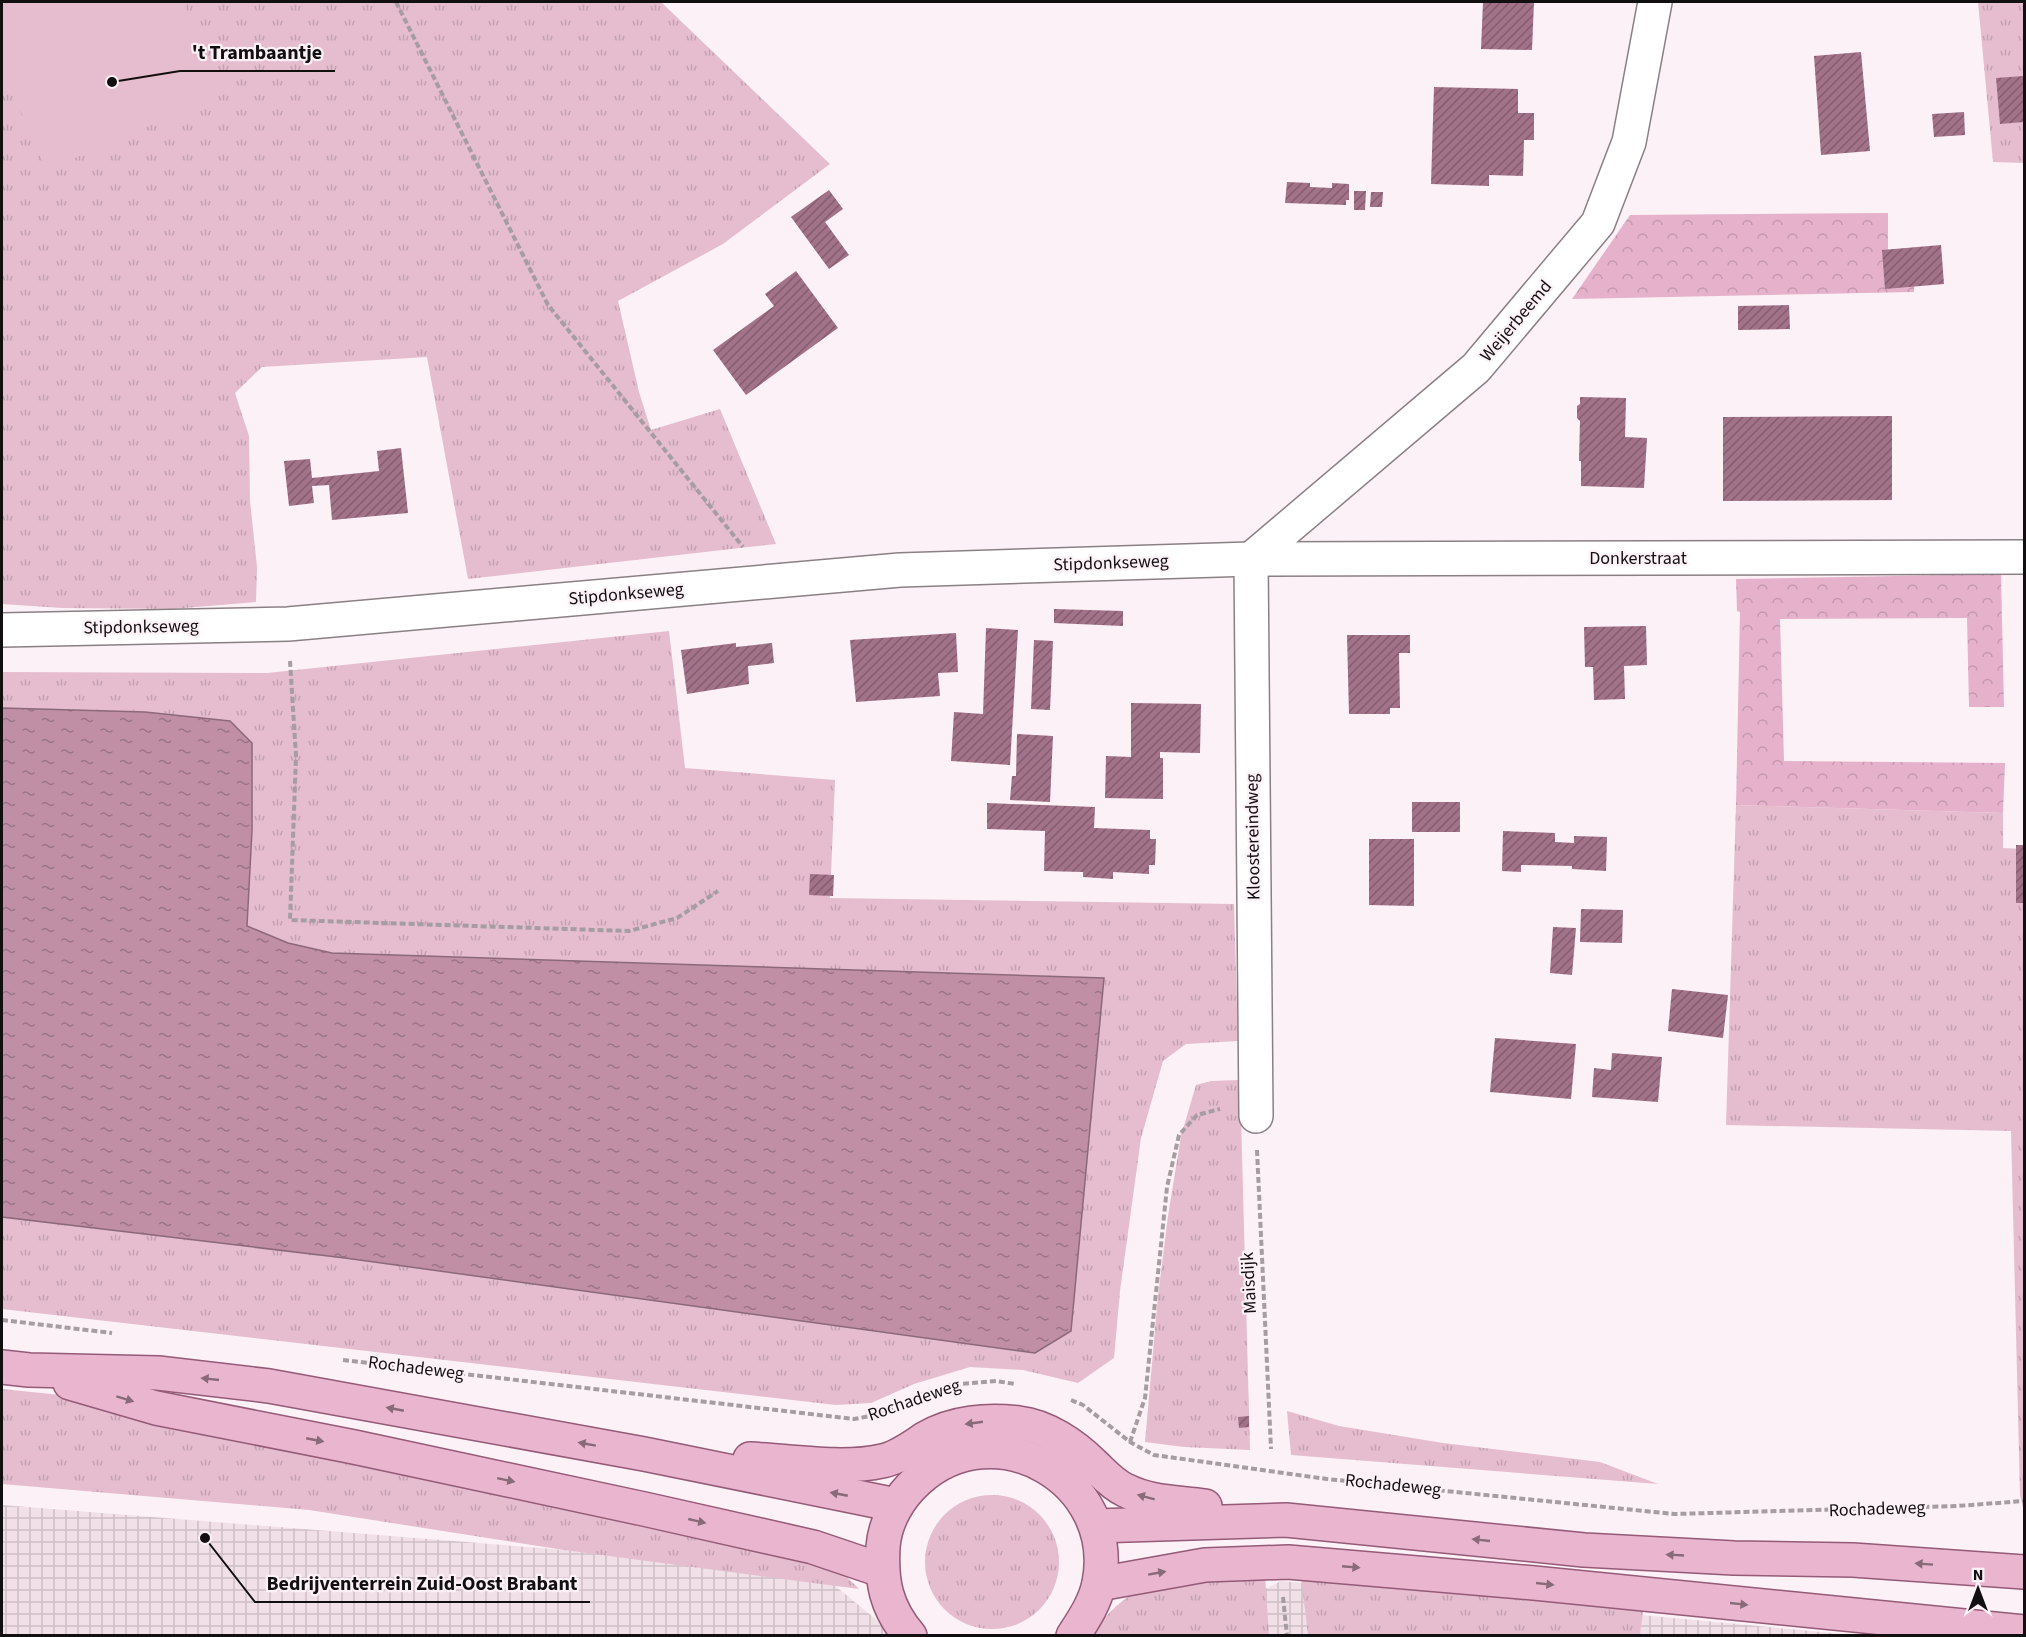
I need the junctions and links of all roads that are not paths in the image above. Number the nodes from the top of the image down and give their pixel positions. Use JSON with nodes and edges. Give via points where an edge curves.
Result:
{"nodes":[{"id":1,"x":1655,"y":2,"type":"edge"},
{"id":2,"x":2025,"y":557,"type":"edge"},
{"id":3,"x":1251,"y":559,"type":"junction"},
{"id":4,"x":2,"y":630,"type":"edge"},
{"id":5,"x":1256,"y":1116,"type":"road end"},
{"id":6,"x":15,"y":1368,"type":"edge"},
{"id":7,"x":644,"y":1454,"type":"junction"},
{"id":8,"x":896,"y":1505,"type":"junction"},
{"id":9,"x":1286,"y":1520,"type":"junction"},
{"id":10,"x":1096,"y":1526,"type":"junction"},
{"id":11,"x":882,"y":1570,"type":"junction"},
{"id":12,"x":2025,"y":1572,"type":"edge"},
{"id":13,"x":1099,"y":1584,"type":"junction"},
{"id":14,"x":2025,"y":1632,"type":"edge"},
{"id":15,"x":910,"y":1635,"type":"edge"},
{"id":16,"x":1073,"y":1635,"type":"edge"}],
"edges":[{"from":1,"to":3,"type":"street","name":"Weijerbeemd","via":[[1629,142],[1598,224],[1476,368]]},
{"from":2,"to":3,"type":"street","name":"Donkerstraat"},
{"from":3,"to":4,"type":"street","name":"Stipdonkseweg","via":[[900,570],[288,624]]},
{"from":3,"to":5,"type":"street","name":"Kloostereindweg"},
{"from":7,"to":6,"type":"main road","one_way":true,"via":[[268,1386],[158,1373]]},
{"from":6,"to":11,"type":"main road","one_way":true,"via":[[156,1408],[644,1509],[813,1547]]},
{"from":8,"to":7,"type":"main road","one_way":true},
{"from":9,"to":7,"type":"main road","one_way":true,"via":[[1145,1499],[1123,1490],[1058,1437],[1022,1423],[998,1420],[949,1428],[885,1461],[861,1465]]},
{"from":8,"to":10,"type":"main road","via":[[909,1488],[942,1463],[963,1455],[1002,1452],[1042,1464],[1059,1475],[1075,1490]]},
{"from":8,"to":11,"type":"main road","via":[[884,1535]]},
{"from":9,"to":10,"type":"main road"},
{"from":12,"to":9,"type":"main road","one_way":true,"via":[[1853,1560],[1584,1550]]},
{"from":10,"to":13,"type":"main road","via":[[1101,1555]]},
{"from":11,"to":15,"type":"main road","via":[[894,1613]]},
{"from":13,"to":14,"type":"main road","one_way":true,"via":[[1205,1565],[1288,1562]]},
{"from":13,"to":16,"type":"main road","via":[[1089,1612]]}]}
